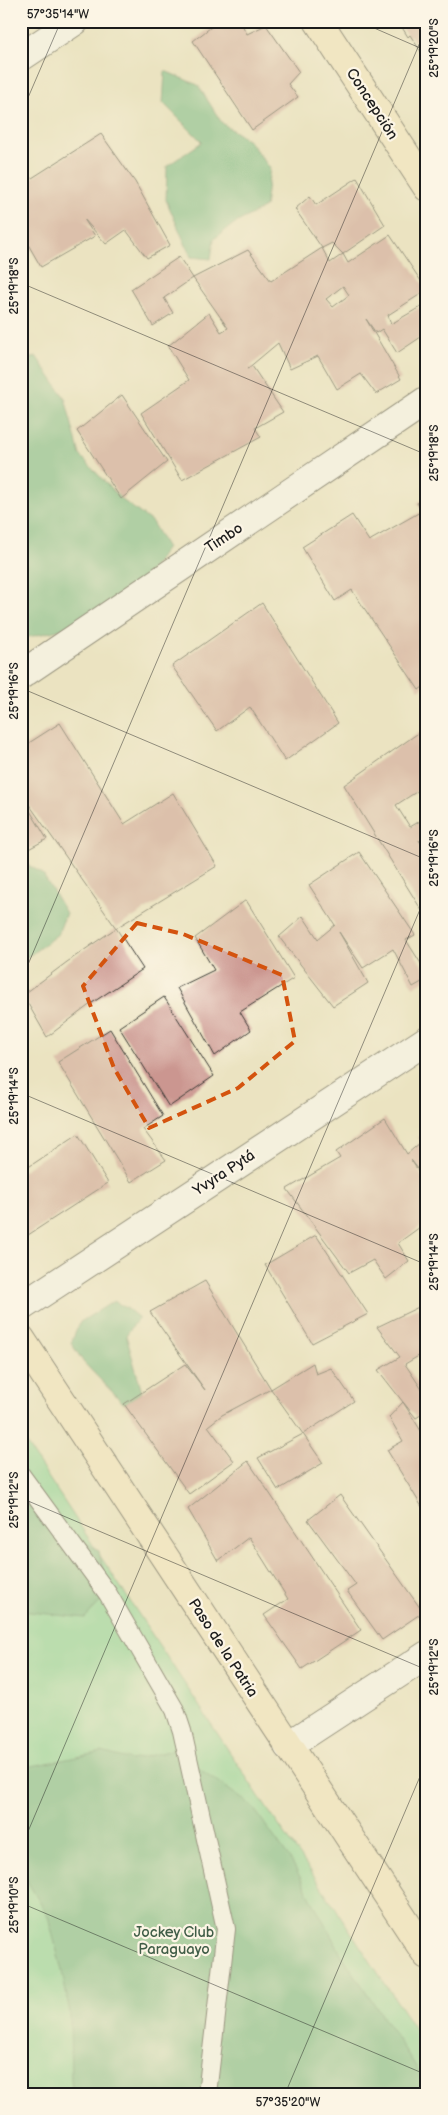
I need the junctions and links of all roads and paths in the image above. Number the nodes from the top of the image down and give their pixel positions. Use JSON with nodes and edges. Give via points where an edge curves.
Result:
{"nodes":[{"id":1,"x":75,"y":21,"type":"edge"},
{"id":2,"x":318,"y":21,"type":"edge"},
{"id":3,"x":21,"y":57,"type":"edge"},
{"id":4,"x":427,"y":187,"type":"edge"},
{"id":5,"x":427,"y":400,"type":"edge"},
{"id":6,"x":21,"y":675,"type":"edge"},
{"id":7,"x":427,"y":1040,"type":"edge"},
{"id":8,"x":21,"y":1307,"type":"edge"},
{"id":9,"x":21,"y":1339,"type":"edge"},
{"id":10,"x":21,"y":1476,"type":"edge"},
{"id":11,"x":427,"y":1655,"type":"edge"},
{"id":12,"x":288,"y":1746,"type":"junction"},
{"id":13,"x":427,"y":1955,"type":"edge"},
{"id":14,"x":207,"y":2094,"type":"edge"}],
"edges":[{"from":1,"to":3,"type":"street"},
{"from":2,"to":4,"type":"street","name":"Concepción"},
{"from":5,"to":6,"type":"street","name":"Timbo"},
{"from":7,"to":8,"type":"street","name":"Yvyra Pytá"},
{"from":9,"to":12,"type":"street","name":"Paso de la Patria"},
{"from":10,"to":14,"type":"lane","via":[[108,1594],[175,1710],[182,1731],[226,1929]]},
{"from":11,"to":12,"type":"street"},
{"from":12,"to":13,"type":"street","name":"Paso de la Patria"}]}
